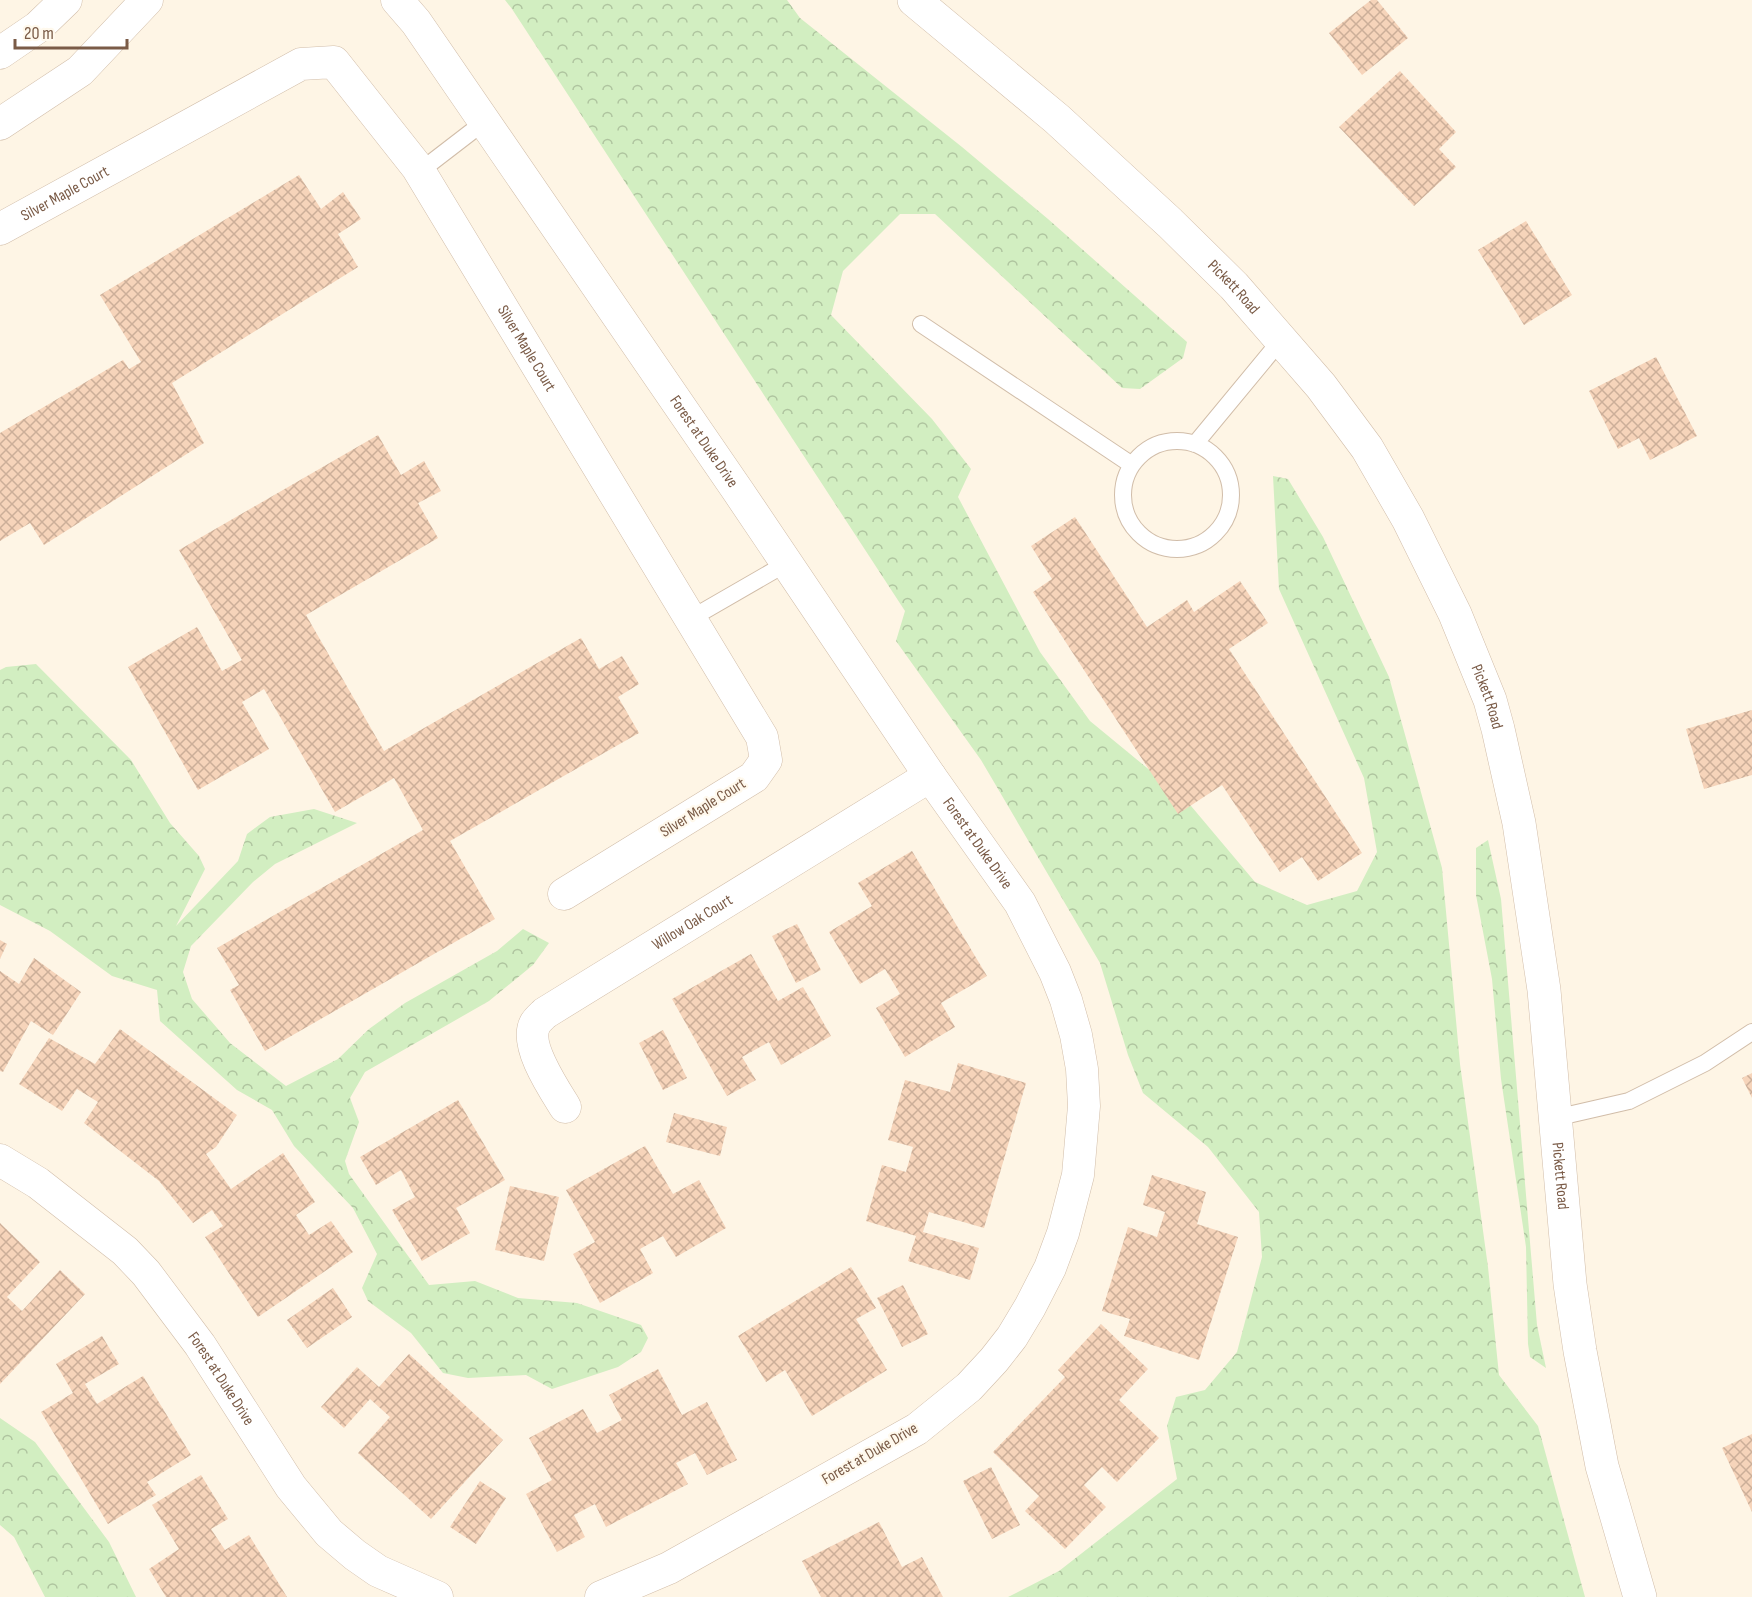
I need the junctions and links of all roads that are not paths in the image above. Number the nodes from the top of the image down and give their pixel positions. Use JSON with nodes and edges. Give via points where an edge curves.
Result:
{"nodes":[{"id":1,"x":66,"y":0,"type":"edge"},
{"id":2,"x":147,"y":0,"type":"edge"},
{"id":3,"x":397,"y":0,"type":"edge"},
{"id":4,"x":914,"y":0,"type":"edge"},
{"id":5,"x":0,"y":53,"type":"edge"},
{"id":6,"x":484,"y":122,"type":"junction"},
{"id":7,"x":0,"y":124,"type":"edge"},
{"id":8,"x":419,"y":172,"type":"junction"},
{"id":9,"x":0,"y":229,"type":"edge"},
{"id":10,"x":921,"y":324,"type":"dead end"},
{"id":11,"x":1281,"y":340,"type":"junction"},
{"id":12,"x":1195,"y":444,"type":"junction"},
{"id":13,"x":1132,"y":465,"type":"junction"},
{"id":14,"x":787,"y":563,"type":"junction"},
{"id":15,"x":690,"y":619,"type":"junction"},
{"id":16,"x":930,"y":776,"type":"junction"},
{"id":17,"x":564,"y":894,"type":"dead end"},
{"id":18,"x":1752,"y":1032,"type":"edge"},
{"id":19,"x":565,"y":1107,"type":"dead end"},
{"id":20,"x":1555,"y":1118,"type":"junction"},
{"id":21,"x":0,"y":1160,"type":"edge"},
{"id":22,"x":437,"y":1597,"type":"edge"},
{"id":23,"x":601,"y":1597,"type":"edge"},
{"id":24,"x":1641,"y":1597,"type":"edge"}],
"edges":[{"from":1,"to":5,"type":"street","via":[[38,27]]},
{"from":2,"to":7,"type":"street","via":[[80,71]]},
{"from":3,"to":6,"type":"street","name":"Forest at Duke Drive"},
{"from":4,"to":11,"type":"street","name":"Pickett Road","via":[[1057,120],[1170,223],[1234,286]]},
{"from":6,"to":8,"type":"lane"},
{"from":6,"to":14,"type":"street","name":"Forest at Duke Drive"},
{"from":8,"to":9,"type":"street","name":"Silver Maple Court","via":[[334,62],[301,64]]},
{"from":8,"to":15,"type":"street","name":"Silver Maple Court"},
{"from":10,"to":13,"type":"lane"},
{"from":11,"to":12,"type":"lane"},
{"from":11,"to":20,"type":"street","name":"Pickett Road","via":[[1366,448],[1408,519],[1455,614],[1490,700],[1519,823],[1544,990]]},
{"from":12,"to":13,"type":"lane","via":[[1160,444],[1144,452]]},
{"from":12,"to":13,"type":"lane","via":[[1223,466],[1230,483],[1226,519],[1216,534],[1201,544],[1166,549],[1136,531],[1123,498]]},
{"from":14,"to":15,"type":"lane"},
{"from":14,"to":16,"type":"street","name":"Forest at Duke Drive"},
{"from":15,"to":17,"type":"street","name":"Silver Maple Court","via":[[762,737],[766,760],[754,777]]},
{"from":16,"to":19,"type":"street","name":"Willow Oak Court","via":[[545,1013],[535,1024],[532,1041],[545,1074]]},
{"from":16,"to":23,"type":"street","name":"Forest at Duke Drive","via":[[1020,903],[1055,972],[1076,1035],[1084,1106],[1078,1175],[1050,1268],[1012,1337],[994,1360],[969,1387],[917,1429],[669,1568]]},
{"from":18,"to":20,"type":"lane","via":[[1705,1063],[1629,1101]]},
{"from":20,"to":24,"type":"street","name":"Pickett Road","via":[[1580,1351],[1602,1466]]},
{"from":21,"to":22,"type":"street","name":"Forest at Duke Drive","via":[[39,1183],[146,1273],[200,1345],[291,1487],[329,1533],[378,1571]]}]}
